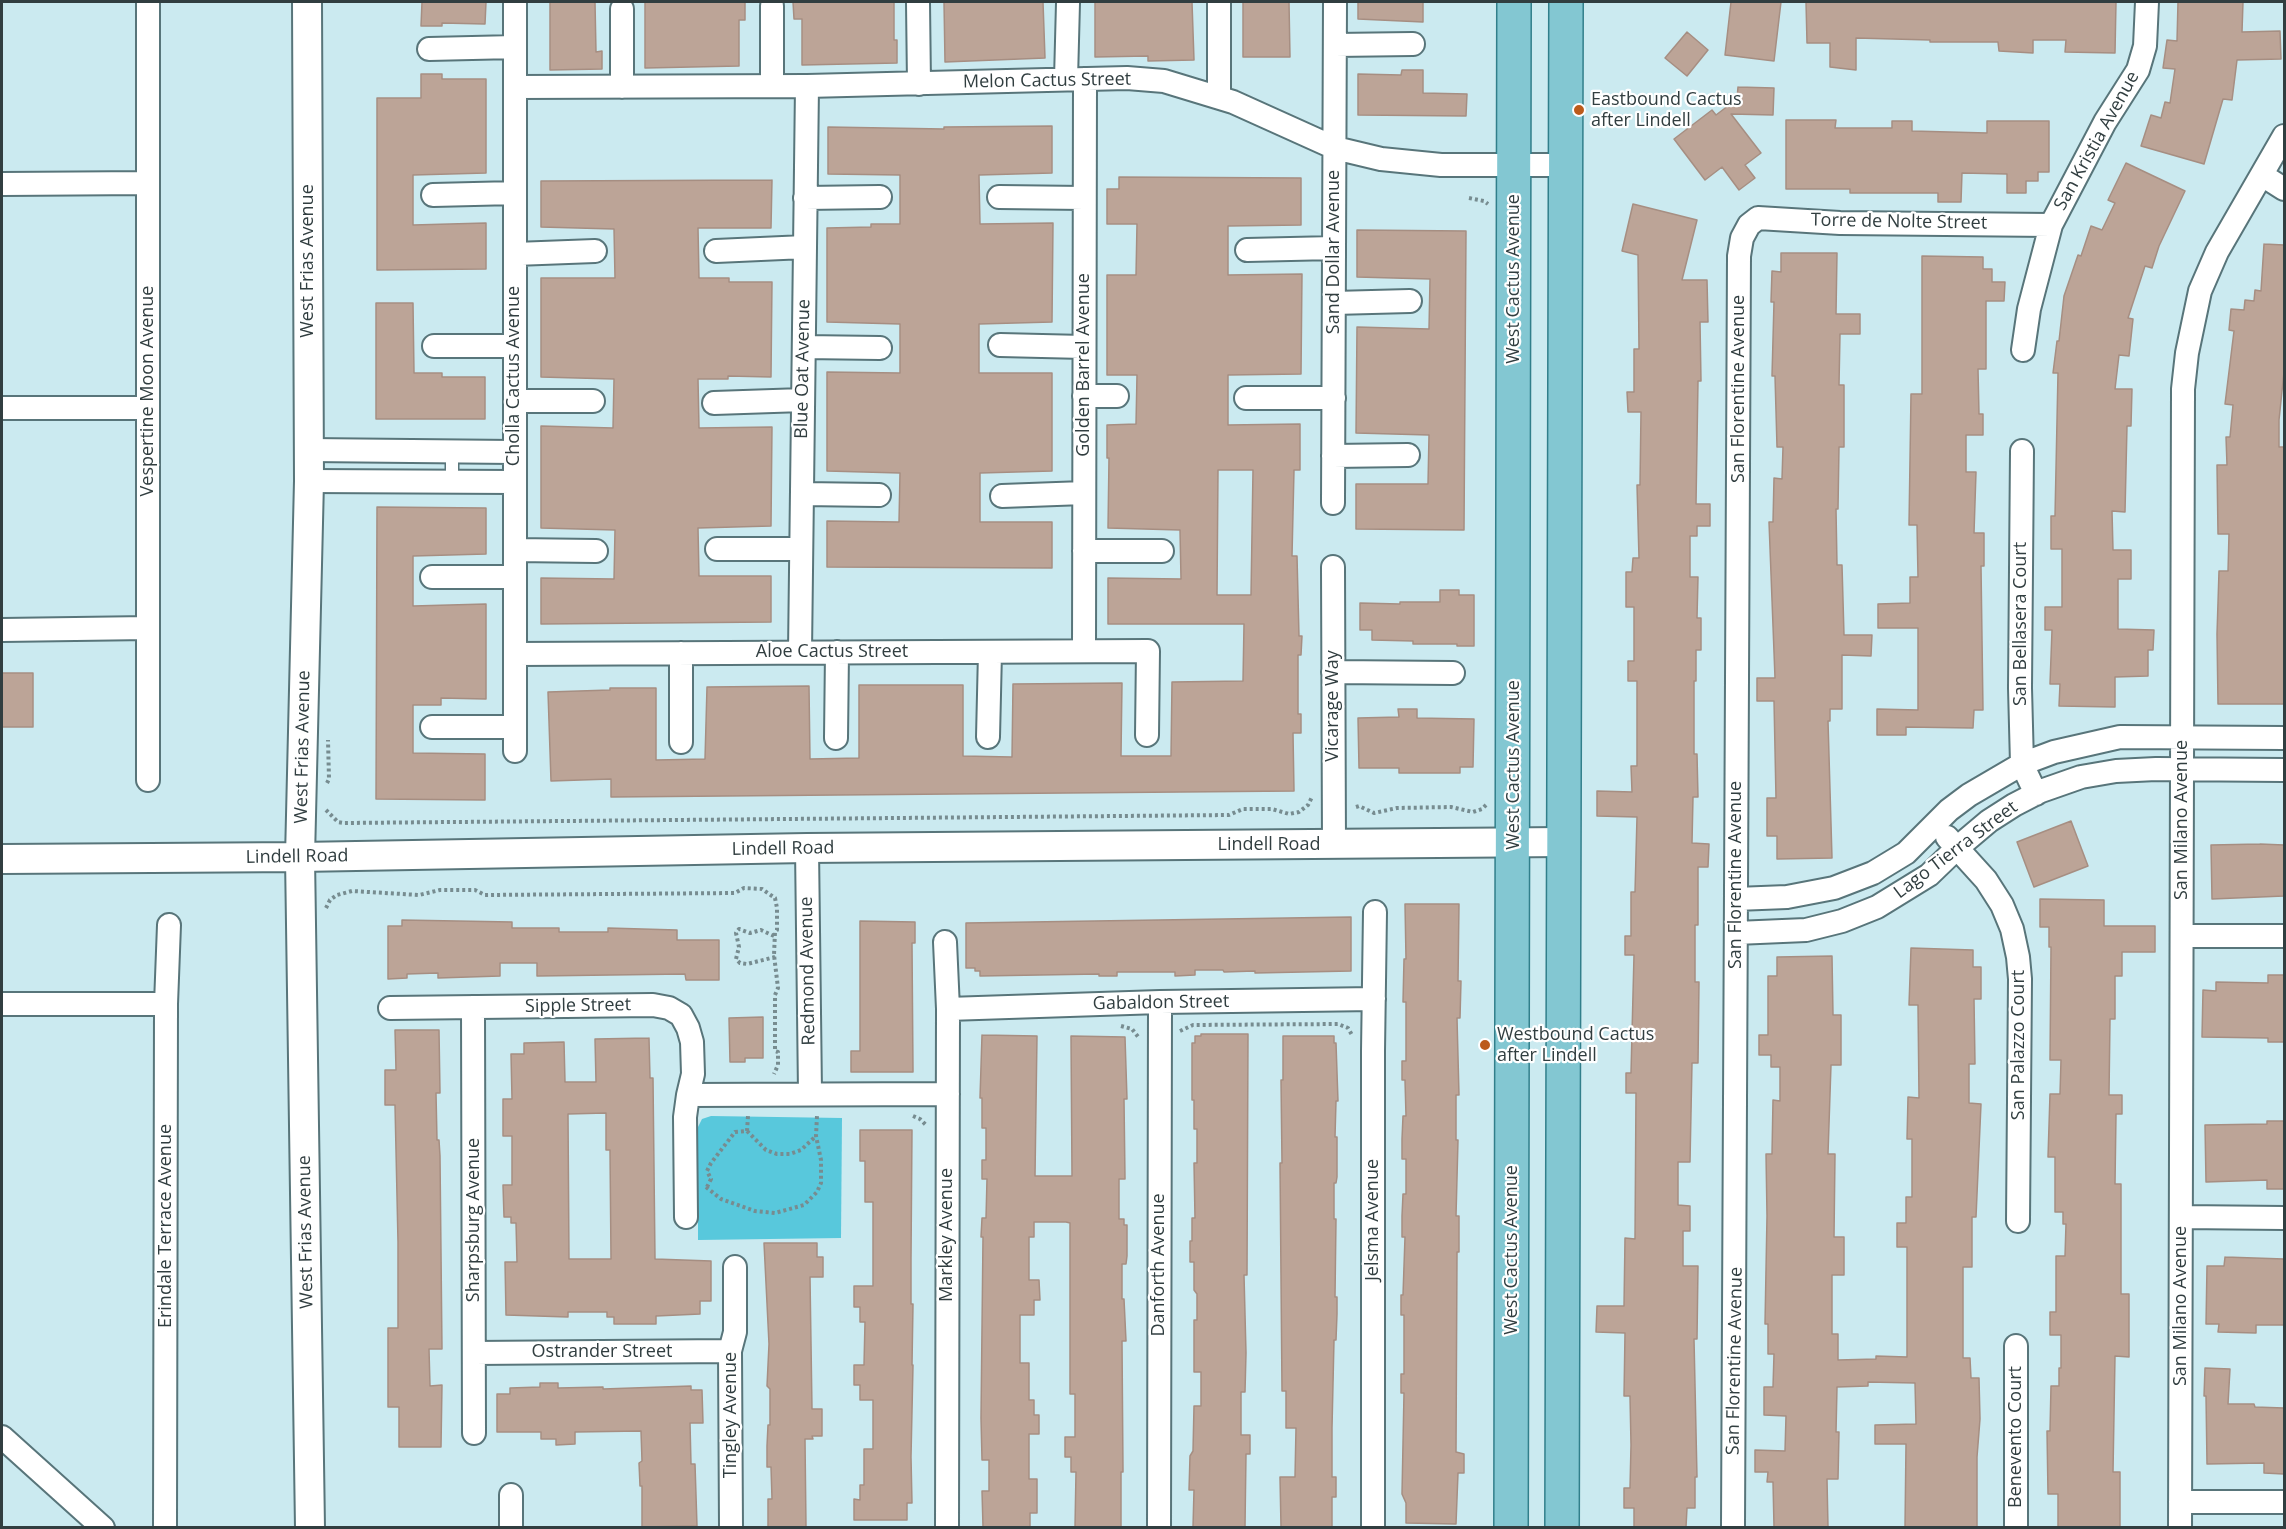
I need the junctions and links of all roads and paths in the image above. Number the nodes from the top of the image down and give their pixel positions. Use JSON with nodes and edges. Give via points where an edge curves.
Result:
{"nodes":[{"id":1,"x":148,"y":2,"type":"edge"},
{"id":2,"x":308,"y":2,"type":"edge"},
{"id":3,"x":514,"y":2,"type":"edge"},
{"id":4,"x":1335,"y":2,"type":"edge"},
{"id":5,"x":1514,"y":2,"type":"edge"},
{"id":6,"x":1566,"y":2,"type":"edge"},
{"id":7,"x":2147,"y":2,"type":"edge"},
{"id":8,"x":918,"y":3,"type":"edge"},
{"id":9,"x":1068,"y":3,"type":"edge"},
{"id":10,"x":1219,"y":3,"type":"edge"},
{"id":11,"x":772,"y":6,"type":"dead end"},
{"id":12,"x":622,"y":9,"type":"dead end"},
{"id":13,"x":1413,"y":44,"type":"dead end"},
{"id":14,"x":1335,"y":45,"type":"junction"},
{"id":15,"x":514,"y":47,"type":"junction"},
{"id":16,"x":429,"y":49,"type":"dead end"},
{"id":17,"x":1076,"y":79,"type":"junction"},
{"id":18,"x":919,"y":84,"type":"junction"},
{"id":19,"x":772,"y":86,"type":"junction"},
{"id":20,"x":807,"y":86,"type":"junction"},
{"id":21,"x":514,"y":87,"type":"junction"},
{"id":22,"x":622,"y":87,"type":"junction"},
{"id":23,"x":1219,"y":98,"type":"junction"},
{"id":24,"x":2284,"y":136,"type":"edge"},
{"id":25,"x":1335,"y":148,"type":"junction"},
{"id":26,"x":1514,"y":165,"type":"junction"},
{"id":27,"x":1565,"y":165,"type":"junction"},
{"id":28,"x":2262,"y":176,"type":"junction"},
{"id":29,"x":148,"y":183,"type":"junction"},
{"id":30,"x":2,"y":184,"type":"edge"},
{"id":31,"x":2284,"y":189,"type":"edge"},
{"id":32,"x":514,"y":193,"type":"junction"},
{"id":33,"x":433,"y":195,"type":"dead end"},
{"id":34,"x":880,"y":197,"type":"dead end"},
{"id":35,"x":999,"y":197,"type":"dead end"},
{"id":36,"x":805,"y":198,"type":"junction"},
{"id":37,"x":1084,"y":198,"type":"junction"},
{"id":38,"x":1469,"y":198,"type":"dead end"},
{"id":39,"x":1492,"y":208,"type":"dead end"},
{"id":40,"x":1749,"y":225,"type":"joint"},
{"id":41,"x":2050,"y":225,"type":"junction"},
{"id":42,"x":805,"y":247,"type":"junction"},
{"id":43,"x":1334,"y":248,"type":"junction"},
{"id":44,"x":1247,"y":250,"type":"dead end"},
{"id":45,"x":595,"y":251,"type":"dead end"},
{"id":46,"x":716,"y":251,"type":"dead end"},
{"id":47,"x":514,"y":254,"type":"junction"},
{"id":48,"x":1410,"y":301,"type":"dead end"},
{"id":49,"x":1334,"y":303,"type":"junction"},
{"id":50,"x":1000,"y":345,"type":"dead end"},
{"id":51,"x":434,"y":346,"type":"dead end"},
{"id":52,"x":515,"y":346,"type":"junction"},
{"id":53,"x":804,"y":347,"type":"junction"},
{"id":54,"x":1084,"y":347,"type":"junction"},
{"id":55,"x":880,"y":348,"type":"dead end"},
{"id":56,"x":2023,"y":350,"type":"dead end"},
{"id":57,"x":1084,"y":396,"type":"junction"},
{"id":58,"x":1117,"y":396,"type":"dead end"},
{"id":59,"x":1246,"y":398,"type":"dead end"},
{"id":60,"x":1334,"y":398,"type":"junction"},
{"id":61,"x":803,"y":400,"type":"junction"},
{"id":62,"x":515,"y":401,"type":"junction"},
{"id":63,"x":593,"y":401,"type":"dead end"},
{"id":64,"x":714,"y":403,"type":"dead end"},
{"id":65,"x":2,"y":408,"type":"edge"},
{"id":66,"x":148,"y":408,"type":"junction"},
{"id":67,"x":309,"y":450,"type":"junction"},
{"id":68,"x":452,"y":451,"type":"junction"},
{"id":69,"x":2022,"y":451,"type":"dead end"},
{"id":70,"x":514,"y":452,"type":"junction"},
{"id":71,"x":1407,"y":455,"type":"dead end"},
{"id":72,"x":1333,"y":456,"type":"junction"},
{"id":73,"x":309,"y":481,"type":"junction"},
{"id":74,"x":452,"y":481,"type":"junction"},
{"id":75,"x":514,"y":482,"type":"junction"},
{"id":76,"x":1084,"y":493,"type":"junction"},
{"id":77,"x":802,"y":494,"type":"junction"},
{"id":78,"x":879,"y":495,"type":"dead end"},
{"id":79,"x":1002,"y":496,"type":"dead end"},
{"id":80,"x":1333,"y":502,"type":"dead end"},
{"id":81,"x":717,"y":549,"type":"dead end"},
{"id":82,"x":801,"y":549,"type":"junction"},
{"id":83,"x":515,"y":550,"type":"junction"},
{"id":84,"x":596,"y":550,"type":"dead end"},
{"id":85,"x":1084,"y":550,"type":"junction"},
{"id":86,"x":1162,"y":551,"type":"dead end"},
{"id":87,"x":1333,"y":567,"type":"dead end"},
{"id":88,"x":515,"y":577,"type":"junction"},
{"id":89,"x":432,"y":578,"type":"dead end"},
{"id":90,"x":148,"y":628,"type":"junction"},
{"id":91,"x":2,"y":630,"type":"edge"},
{"id":92,"x":1084,"y":651,"type":"junction"},
{"id":93,"x":800,"y":652,"type":"junction"},
{"id":94,"x":837,"y":652,"type":"junction"},
{"id":95,"x":990,"y":652,"type":"junction"},
{"id":96,"x":681,"y":653,"type":"junction"},
{"id":97,"x":515,"y":654,"type":"junction"},
{"id":98,"x":1333,"y":672,"type":"junction"},
{"id":99,"x":1453,"y":673,"type":"dead end"},
{"id":100,"x":432,"y":727,"type":"dead end"},
{"id":101,"x":515,"y":727,"type":"junction"},
{"id":102,"x":1147,"y":735,"type":"dead end"},
{"id":103,"x":2182,"y":737,"type":"junction"},
{"id":104,"x":836,"y":738,"type":"dead end"},
{"id":105,"x":988,"y":738,"type":"dead end"},
{"id":106,"x":2284,"y":738,"type":"edge"},
{"id":107,"x":681,"y":742,"type":"dead end"},
{"id":108,"x":515,"y":751,"type":"dead end"},
{"id":109,"x":2022,"y":765,"type":"junction"},
{"id":110,"x":2182,"y":769,"type":"junction"},
{"id":111,"x":2284,"y":770,"type":"edge"},
{"id":112,"x":148,"y":780,"type":"dead end"},
{"id":113,"x":2036,"y":794,"type":"junction"},
{"id":114,"x":1492,"y":797,"type":"dead end"},
{"id":115,"x":1356,"y":807,"type":"dead end"},
{"id":116,"x":1936,"y":824,"type":"junction"},
{"id":117,"x":1564,"y":842,"type":"junction"},
{"id":118,"x":1514,"y":843,"type":"junction"},
{"id":119,"x":1334,"y":845,"type":"junction"},
{"id":120,"x":807,"y":848,"type":"junction"},
{"id":121,"x":1957,"y":848,"type":"junction"},
{"id":122,"x":300,"y":857,"type":"junction"},
{"id":123,"x":2,"y":859,"type":"edge"},
{"id":124,"x":1736,"y":899,"type":"junction"},
{"id":125,"x":1375,"y":912,"type":"dead end"},
{"id":126,"x":169,"y":925,"type":"dead end"},
{"id":127,"x":1736,"y":933,"type":"junction"},
{"id":128,"x":774,"y":936,"type":"dead end"},
{"id":129,"x":2182,"y":936,"type":"junction"},
{"id":130,"x":2284,"y":936,"type":"edge"},
{"id":131,"x":945,"y":942,"type":"dead end"},
{"id":132,"x":775,"y":957,"type":"dead end"},
{"id":133,"x":1374,"y":999,"type":"junction"},
{"id":134,"x":1160,"y":1002,"type":"junction"},
{"id":135,"x":2,"y":1004,"type":"edge"},
{"id":136,"x":166,"y":1004,"type":"junction"},
{"id":137,"x":473,"y":1007,"type":"junction"},
{"id":138,"x":390,"y":1008,"type":"dead end"},
{"id":139,"x":948,"y":1009,"type":"junction"},
{"id":140,"x":1212,"y":1025,"type":"dead end"},
{"id":141,"x":1109,"y":1026,"type":"dead end"},
{"id":142,"x":1353,"y":1038,"type":"dead end"},
{"id":143,"x":1139,"y":1042,"type":"dead end"},
{"id":144,"x":810,"y":1094,"type":"junction"},
{"id":145,"x":948,"y":1094,"type":"junction"},
{"id":146,"x":688,"y":1095,"type":"junction"},
{"id":147,"x":748,"y":1116,"type":"dead end"},
{"id":148,"x":817,"y":1116,"type":"dead end"},
{"id":149,"x":747,"y":1131,"type":"junction"},
{"id":150,"x":816,"y":1136,"type":"junction"},
{"id":151,"x":698,"y":1187,"type":"dead end"},
{"id":152,"x":707,"y":1187,"type":"junction"},
{"id":153,"x":686,"y":1217,"type":"dead end"},
{"id":154,"x":2181,"y":1217,"type":"junction"},
{"id":155,"x":2284,"y":1218,"type":"edge"},
{"id":156,"x":2018,"y":1221,"type":"dead end"},
{"id":157,"x":735,"y":1267,"type":"dead end"},
{"id":158,"x":2016,"y":1346,"type":"dead end"},
{"id":159,"x":730,"y":1351,"type":"junction"},
{"id":160,"x":474,"y":1353,"type":"junction"},
{"id":161,"x":474,"y":1433,"type":"dead end"},
{"id":162,"x":2,"y":1437,"type":"edge"},
{"id":163,"x":511,"y":1495,"type":"dead end"},
{"id":164,"x":2180,"y":1502,"type":"junction"},
{"id":165,"x":2284,"y":1502,"type":"edge"},
{"id":166,"x":103,"y":1527,"type":"edge"},
{"id":167,"x":165,"y":1527,"type":"edge"},
{"id":168,"x":310,"y":1527,"type":"edge"},
{"id":169,"x":511,"y":1527,"type":"edge"},
{"id":170,"x":731,"y":1527,"type":"edge"},
{"id":171,"x":947,"y":1527,"type":"edge"},
{"id":172,"x":1159,"y":1527,"type":"edge"},
{"id":173,"x":1373,"y":1527,"type":"edge"},
{"id":174,"x":1511,"y":1527,"type":"edge"},
{"id":175,"x":1562,"y":1527,"type":"edge"},
{"id":176,"x":1733,"y":1527,"type":"edge"},
{"id":177,"x":2016,"y":1527,"type":"edge"},
{"id":178,"x":2180,"y":1527,"type":"edge"}],
"edges":[{"from":1,"to":29,"type":"street","name":"Vespertine Moon Avenue"},
{"from":2,"to":67,"type":"street","name":"West Frias Avenue"},
{"from":3,"to":15,"type":"street","name":"Cholla Cactus Avenue"},
{"from":4,"to":14,"type":"street","name":"Sand Dollar Avenue"},
{"from":5,"to":26,"type":"main road","name":"West Cactus Avenue"},
{"from":6,"to":27,"type":"main road"},
{"from":7,"to":41,"type":"street","name":"San Kristia Avenue","via":[[2145,46],[2138,70],[2105,122]]},
{"from":8,"to":18,"type":"street"},
{"from":9,"to":17,"type":"street","name":"Golden Barrel Avenue"},
{"from":10,"to":23,"type":"street"},
{"from":11,"to":19,"type":"street"},
{"from":12,"to":22,"type":"street"},
{"from":13,"to":14,"type":"street"},
{"from":14,"to":25,"type":"street","name":"Sand Dollar Avenue"},
{"from":15,"to":16,"type":"street"},
{"from":15,"to":21,"type":"street","name":"Cholla Cactus Avenue"},
{"from":17,"to":18,"type":"street","name":"Melon Cactus Street"},
{"from":17,"to":23,"type":"street","name":"Melon Cactus Street","via":[[1164,81]]},
{"from":17,"to":37,"type":"street","name":"Golden Barrel Avenue"},
{"from":18,"to":20,"type":"street","name":"Melon Cactus Street"},
{"from":19,"to":20,"type":"street","name":"Melon Cactus Street"},
{"from":19,"to":22,"type":"street","name":"Melon Cactus Street"},
{"from":20,"to":36,"type":"street","name":"Blue Oat Avenue"},
{"from":21,"to":22,"type":"street","name":"Melon Cactus Street"},
{"from":21,"to":32,"type":"street","name":"Cholla Cactus Avenue"},
{"from":23,"to":25,"type":"street","name":"Melon Cactus Street"},
{"from":24,"to":28,"type":"street","name":"San Milano Avenue"},
{"from":25,"to":26,"type":"street","name":"Melon Cactus Street","via":[[1407,163]]},
{"from":25,"to":43,"type":"street","name":"Sand Dollar Avenue"},
{"from":26,"to":27,"type":"street","name":"Melon Cactus Street"},
{"from":26,"to":118,"type":"main road","name":"West Cactus Avenue"},
{"from":27,"to":117,"type":"main road"},
{"from":28,"to":31,"type":"street"},
{"from":28,"to":103,"type":"street","name":"San Milano Avenue","via":[[2217,252],[2200,291],[2187,353],[2183,389]]},
{"from":29,"to":30,"type":"street"},
{"from":29,"to":66,"type":"street","name":"Vespertine Moon Avenue"},
{"from":32,"to":33,"type":"street"},
{"from":32,"to":47,"type":"street","name":"Cholla Cactus Avenue"},
{"from":34,"to":36,"type":"street"},
{"from":35,"to":37,"type":"street"},
{"from":36,"to":42,"type":"street","name":"Blue Oat Avenue"},
{"from":37,"to":54,"type":"street","name":"Golden Barrel Avenue"},
{"from":38,"to":39,"type":"path","via":[[1484,201]]},
{"from":40,"to":41,"type":"street","name":"Torre de Nolte Street","via":[[1758,218],[1840,223]]},
{"from":40,"to":124,"type":"street","name":"San Florentine Avenue","via":[[1739,256]]},
{"from":41,"to":56,"type":"street","name":"San Kristia Avenue"},
{"from":42,"to":46,"type":"street"},
{"from":42,"to":53,"type":"street","name":"Blue Oat Avenue"},
{"from":43,"to":44,"type":"street"},
{"from":43,"to":49,"type":"street","name":"Sand Dollar Avenue"},
{"from":45,"to":47,"type":"street"},
{"from":47,"to":52,"type":"street","name":"Cholla Cactus Avenue"},
{"from":48,"to":49,"type":"street"},
{"from":49,"to":60,"type":"street","name":"Sand Dollar Avenue"},
{"from":50,"to":54,"type":"street"},
{"from":51,"to":52,"type":"street"},
{"from":52,"to":62,"type":"street","name":"Cholla Cactus Avenue"},
{"from":53,"to":55,"type":"street"},
{"from":53,"to":61,"type":"street","name":"Blue Oat Avenue"},
{"from":54,"to":57,"type":"street","name":"Golden Barrel Avenue"},
{"from":57,"to":58,"type":"street"},
{"from":57,"to":76,"type":"street","name":"Golden Barrel Avenue"},
{"from":59,"to":60,"type":"street"},
{"from":60,"to":72,"type":"street","name":"Sand Dollar Avenue"},
{"from":61,"to":64,"type":"street"},
{"from":61,"to":77,"type":"street","name":"Blue Oat Avenue"},
{"from":62,"to":63,"type":"street"},
{"from":62,"to":70,"type":"street","name":"Cholla Cactus Avenue"},
{"from":65,"to":66,"type":"street"},
{"from":66,"to":90,"type":"street","name":"Vespertine Moon Avenue"},
{"from":67,"to":68,"type":"street"},
{"from":67,"to":73,"type":"street","name":"West Frias Avenue"},
{"from":68,"to":70,"type":"street"},
{"from":68,"to":74,"type":"lane"},
{"from":69,"to":109,"type":"street","name":"San Bellasera Court"},
{"from":70,"to":75,"type":"street","name":"Cholla Cactus Avenue"},
{"from":71,"to":72,"type":"street"},
{"from":72,"to":80,"type":"street","name":"Sand Dollar Avenue"},
{"from":73,"to":74,"type":"street"},
{"from":73,"to":122,"type":"street","name":"West Frias Avenue"},
{"from":74,"to":75,"type":"street"},
{"from":75,"to":83,"type":"street","name":"Cholla Cactus Avenue"},
{"from":76,"to":79,"type":"street"},
{"from":76,"to":85,"type":"street","name":"Golden Barrel Avenue"},
{"from":77,"to":78,"type":"street"},
{"from":77,"to":82,"type":"street","name":"Blue Oat Avenue"},
{"from":81,"to":82,"type":"street"},
{"from":82,"to":93,"type":"street","name":"Blue Oat Avenue"},
{"from":83,"to":84,"type":"street"},
{"from":83,"to":88,"type":"street","name":"Cholla Cactus Avenue"},
{"from":85,"to":86,"type":"street"},
{"from":85,"to":92,"type":"street","name":"Golden Barrel Avenue"},
{"from":87,"to":98,"type":"street","name":"Vicarage Way"},
{"from":88,"to":89,"type":"street"},
{"from":88,"to":97,"type":"street","name":"Cholla Cactus Avenue"},
{"from":90,"to":91,"type":"street"},
{"from":90,"to":112,"type":"street","name":"Vespertine Moon Avenue"},
{"from":92,"to":95,"type":"street","name":"Aloe Cactus Street"},
{"from":92,"to":102,"type":"street","name":"Aloe Cactus Street","via":[[1148,651]]},
{"from":93,"to":94,"type":"street","name":"Aloe Cactus Street"},
{"from":93,"to":96,"type":"street","name":"Aloe Cactus Street"},
{"from":94,"to":95,"type":"street","name":"Aloe Cactus Street"},
{"from":94,"to":104,"type":"street"},
{"from":95,"to":105,"type":"street"},
{"from":96,"to":97,"type":"street","name":"Aloe Cactus Street"},
{"from":96,"to":107,"type":"street"},
{"from":97,"to":101,"type":"street","name":"Cholla Cactus Avenue"},
{"from":98,"to":99,"type":"street"},
{"from":98,"to":119,"type":"street","name":"Vicarage Way"},
{"from":100,"to":101,"type":"street"},
{"from":101,"to":108,"type":"street","name":"Cholla Cactus Avenue"},
{"from":103,"to":106,"type":"street","name":"Lago Tierra Street"},
{"from":103,"to":109,"type":"street","name":"Lago Tierra Street","via":[[2120,737],[2054,752]]},
{"from":103,"to":110,"type":"street","name":"San Milano Avenue"},
{"from":109,"to":113,"type":"street","name":"San Bellasera Court"},
{"from":109,"to":116,"type":"street","name":"Lago Tierra Street","via":[[1969,795]]},
{"from":110,"to":111,"type":"street","name":"Lago Tierra Street"},
{"from":110,"to":113,"type":"street","name":"Lago Tierra Street","via":[[2081,777]]},
{"from":110,"to":129,"type":"street","name":"San Milano Avenue"},
{"from":113,"to":121,"type":"street","name":"Lago Tierra Street","via":[[1989,821]]},
{"from":114,"to":115,"type":"path","via":[[1482,809],[1473,812],[1451,807],[1397,808],[1374,813]]},
{"from":116,"to":121,"type":"street","name":"San Palazzo Court"},
{"from":116,"to":124,"type":"street","name":"Lago Tierra Street","via":[[1906,852],[1873,873],[1833,888],[1787,897]]},
{"from":117,"to":118,"type":"street","name":"Lindell Road"},
{"from":117,"to":175,"type":"main road"},
{"from":118,"to":119,"type":"street","name":"Lindell Road"},
{"from":118,"to":174,"type":"main road","name":"West Cactus Avenue"},
{"from":119,"to":120,"type":"street","name":"Lindell Road"},
{"from":120,"to":122,"type":"street","name":"Lindell Road"},
{"from":120,"to":144,"type":"street","name":"Redmond Avenue"},
{"from":121,"to":127,"type":"street","name":"Lago Tierra Street","via":[[1929,875],[1906,890],[1842,921],[1806,930]]},
{"from":121,"to":156,"type":"street","name":"San Palazzo Court","via":[[2002,905],[2018,957]]},
{"from":122,"to":123,"type":"street","name":"Lindell Road"},
{"from":122,"to":168,"type":"street","name":"West Frias Avenue"},
{"from":124,"to":127,"type":"street","name":"San Florentine Avenue"},
{"from":125,"to":133,"type":"street","name":"Jelsma Avenue"},
{"from":126,"to":136,"type":"street","name":"Erindale Terrace Avenue"},
{"from":127,"to":176,"type":"street","name":"San Florentine Avenue"},
{"from":128,"to":132,"type":"path","via":[[761,930],[750,933],[739,929],[736,958],[747,964]]},
{"from":129,"to":130,"type":"street"},
{"from":129,"to":154,"type":"street","name":"San Milano Avenue"},
{"from":131,"to":139,"type":"street","name":"Markley Avenue"},
{"from":133,"to":134,"type":"street","name":"Gabaldon Street"},
{"from":133,"to":173,"type":"street","name":"Jelsma Avenue"},
{"from":134,"to":139,"type":"street","name":"Gabaldon Street"},
{"from":134,"to":172,"type":"street","name":"Danforth Avenue"},
{"from":135,"to":136,"type":"street"},
{"from":136,"to":167,"type":"street","name":"Erindale Terrace Avenue"},
{"from":137,"to":138,"type":"street","name":"Sipple Street"},
{"from":137,"to":146,"type":"street","name":"Sipple Street","via":[[669,1008],[681,1015],[692,1042],[693,1074]]},
{"from":137,"to":160,"type":"street","name":"Sharpsburg Avenue"},
{"from":139,"to":145,"type":"street","name":"Markley Avenue"},
{"from":140,"to":142,"type":"path","via":[[1338,1024],[1348,1028]]},
{"from":141,"to":143,"type":"path","via":[[1132,1029]]},
{"from":144,"to":145,"type":"street"},
{"from":144,"to":146,"type":"street"},
{"from":145,"to":171,"type":"street","name":"Markley Avenue"},
{"from":146,"to":153,"type":"street","name":"Sipple Street"},
{"from":147,"to":149,"type":"path"},
{"from":148,"to":150,"type":"path"},
{"from":149,"to":150,"type":"path","via":[[766,1150],[777,1154],[801,1150]]},
{"from":149,"to":152,"type":"path","via":[[735,1132],[716,1156],[707,1171],[711,1179]]},
{"from":150,"to":152,"type":"path","via":[[822,1160],[821,1184],[804,1205],[775,1213],[755,1211],[721,1199]]},
{"from":151,"to":152,"type":"path"},
{"from":154,"to":155,"type":"street"},
{"from":154,"to":164,"type":"street","name":"San Milano Avenue"},
{"from":157,"to":159,"type":"street","name":"Tingley Avenue","via":[[735,1332]]},
{"from":158,"to":177,"type":"street","name":"Benevento Court"},
{"from":159,"to":160,"type":"street","name":"Ostrander Street"},
{"from":159,"to":170,"type":"street","name":"Tingley Avenue"},
{"from":160,"to":161,"type":"street","name":"Sharpsburg Avenue"},
{"from":162,"to":166,"type":"street"},
{"from":163,"to":169,"type":"street"},
{"from":164,"to":165,"type":"street"},
{"from":164,"to":178,"type":"street","name":"San Milano Avenue"}]}
